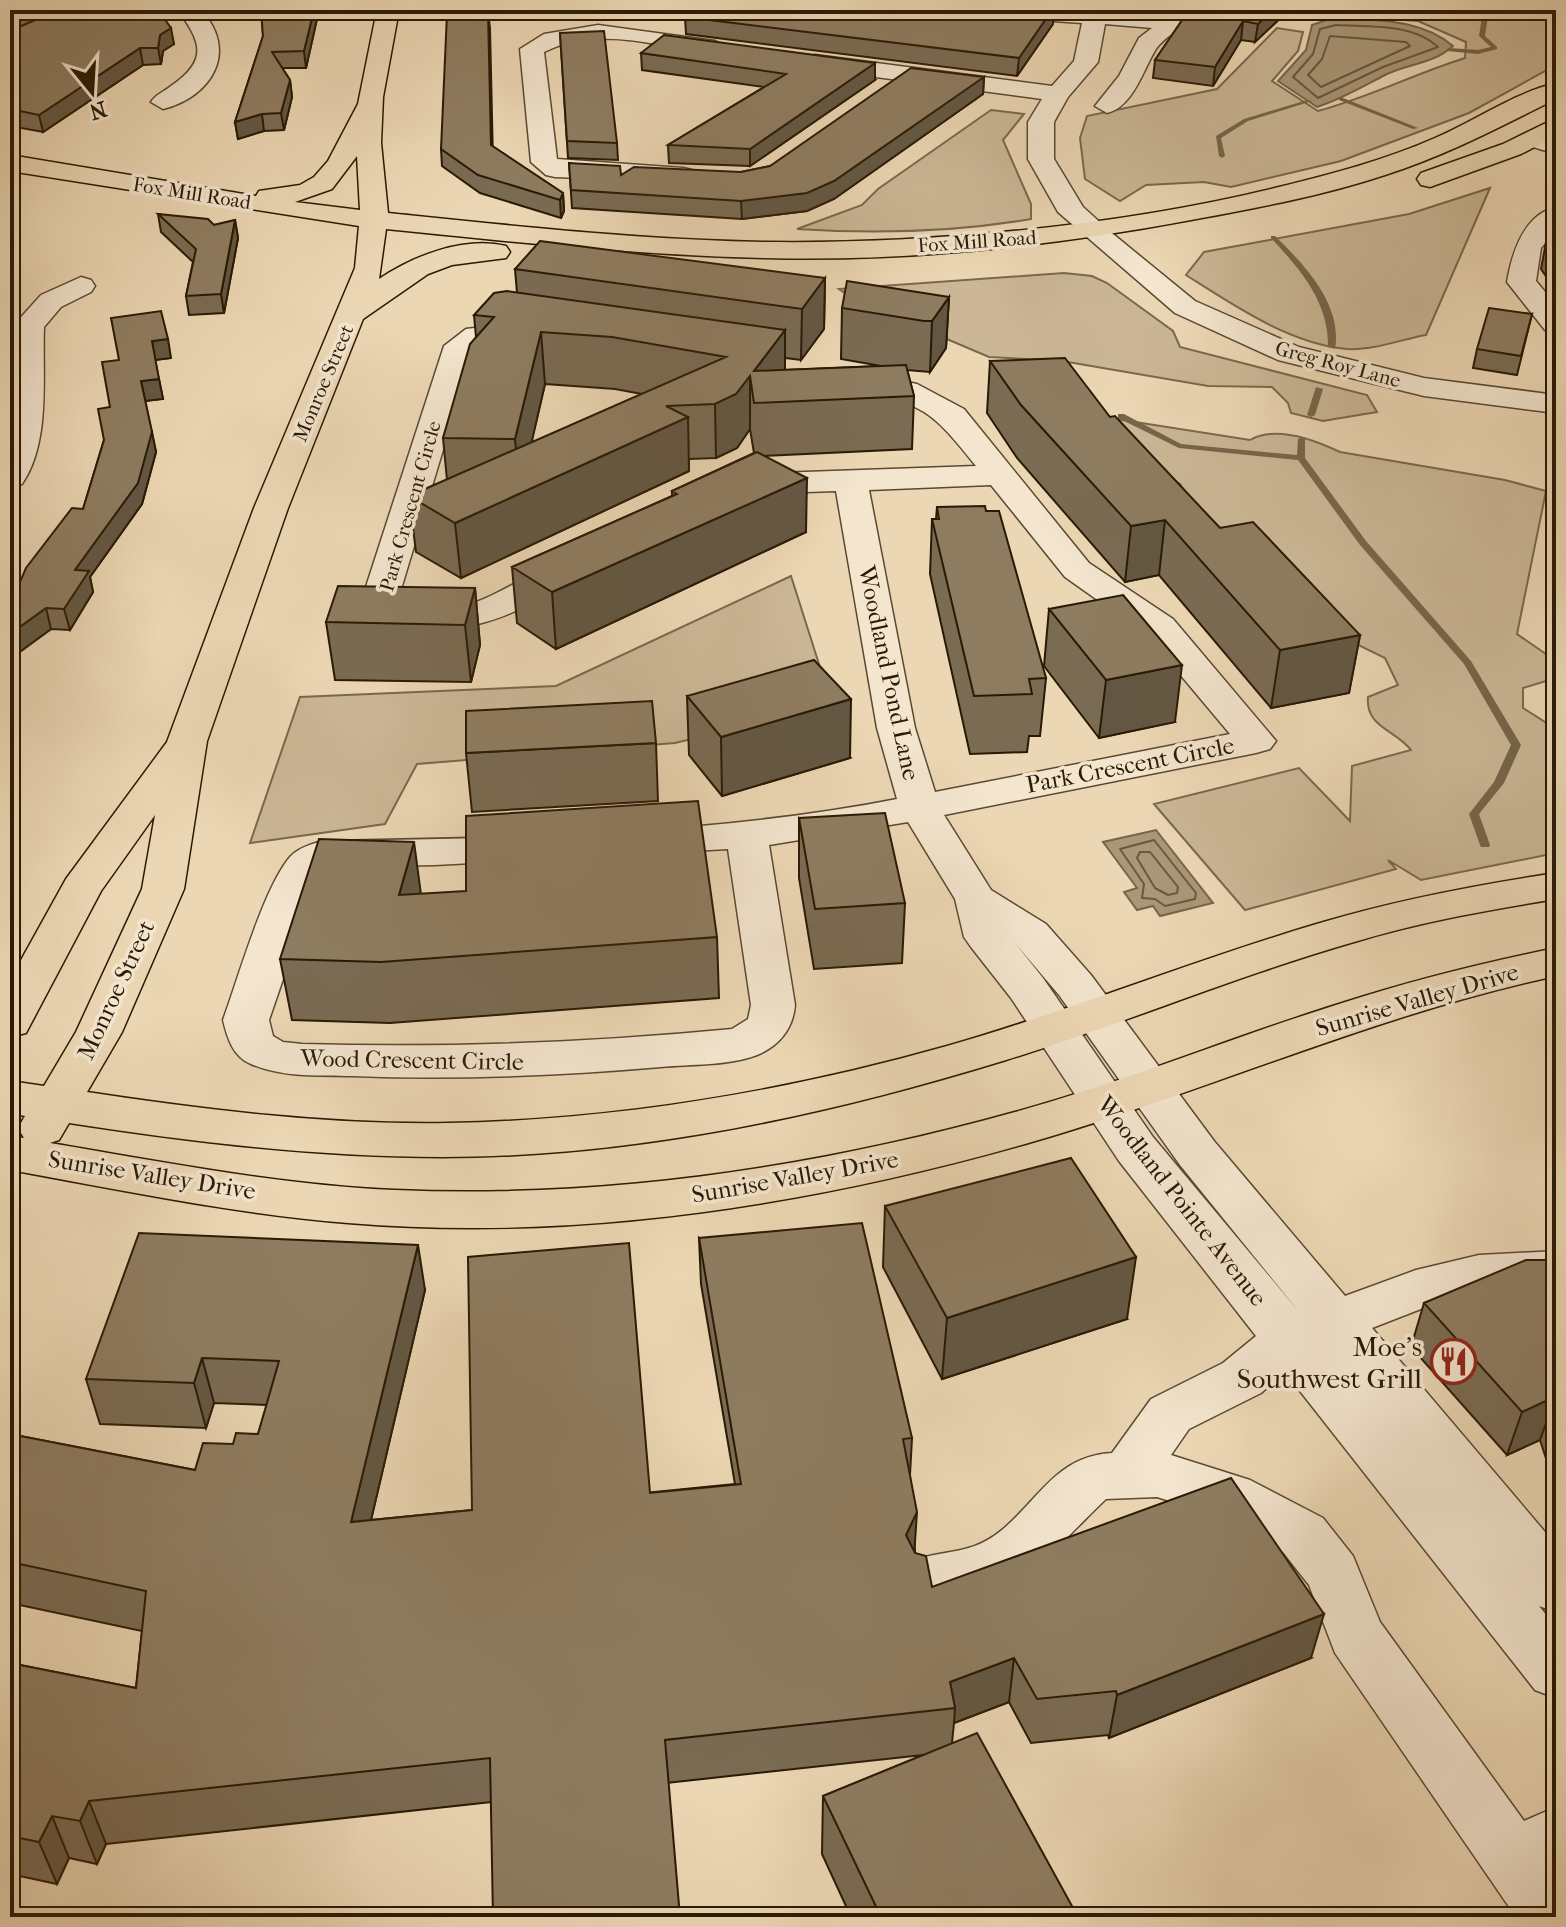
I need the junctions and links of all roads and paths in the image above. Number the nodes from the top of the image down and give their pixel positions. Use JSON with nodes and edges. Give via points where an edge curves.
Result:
{"nodes":[{"id":1,"x":189,"y":10,"type":"edge"},
{"id":2,"x":388,"y":10,"type":"edge"},
{"id":3,"x":996,"y":10,"type":"edge"},
{"id":4,"x":1091,"y":14,"type":"edge"},
{"id":5,"x":1179,"y":16,"type":"edge"},
{"id":6,"x":738,"y":51,"type":"edge"},
{"id":7,"x":783,"y":57,"type":"edge"},
{"id":8,"x":905,"y":74,"type":"junction"},
{"id":9,"x":1556,"y":90,"type":"edge"},
{"id":10,"x":878,"y":92,"type":"edge"},
{"id":11,"x":1058,"y":94,"type":"junction"},
{"id":12,"x":371,"y":97,"type":"junction"},
{"id":13,"x":163,"y":102,"type":"dead end"},
{"id":14,"x":1107,"y":106,"type":"dead end"},
{"id":15,"x":1556,"y":126,"type":"edge"},
{"id":16,"x":1544,"y":143,"type":"edge"},
{"id":17,"x":10,"y":163,"type":"edge"},
{"id":18,"x":710,"y":178,"type":"edge"},
{"id":19,"x":214,"y":197,"type":"junction"},
{"id":20,"x":1556,"y":215,"type":"edge"},
{"id":21,"x":374,"y":221,"type":"junction"},
{"id":22,"x":1102,"y":240,"type":"junction"},
{"id":23,"x":496,"y":252,"type":"junction"},
{"id":24,"x":81,"y":286,"type":"dead end"},
{"id":25,"x":352,"y":313,"type":"junction"},
{"id":26,"x":1556,"y":324,"type":"edge"},
{"id":27,"x":572,"y":339,"type":"edge"},
{"id":28,"x":830,"y":376,"type":"edge"},
{"id":29,"x":1556,"y":404,"type":"edge"},
{"id":30,"x":997,"y":475,"type":"junction"},
{"id":31,"x":10,"y":477,"type":"edge"},
{"id":32,"x":851,"y":480,"type":"junction"},
{"id":33,"x":712,"y":499,"type":"edge"},
{"id":34,"x":601,"y":556,"type":"edge"},
{"id":35,"x":187,"y":741,"type":"junction"},
{"id":36,"x":920,"y":808,"type":"junction"},
{"id":37,"x":747,"y":835,"type":"junction"},
{"id":38,"x":1556,"y":886,"type":"edge"},
{"id":39,"x":1556,"y":962,"type":"edge"},
{"id":40,"x":1075,"y":1020,"type":"junction"},
{"id":41,"x":10,"y":1022,"type":"edge"},
{"id":42,"x":1126,"y":1094,"type":"junction"},
{"id":43,"x":10,"y":1097,"type":"edge"},
{"id":44,"x":58,"y":1104,"type":"junction"},
{"id":45,"x":15,"y":1161,"type":"edge"},
{"id":46,"x":1556,"y":1270,"type":"edge"},
{"id":47,"x":1312,"y":1330,"type":"junction"},
{"id":48,"x":1127,"y":1476,"type":"junction"},
{"id":49,"x":935,"y":1578,"type":"dead end"},
{"id":50,"x":1556,"y":1587,"type":"edge"},
{"id":51,"x":1556,"y":1671,"type":"edge"},
{"id":52,"x":1534,"y":1847,"type":"edge"},
{"id":53,"x":1554,"y":1917,"type":"edge"}],
"edges":[{"from":1,"to":13,"type":"street","via":[[212,43],[209,59],[192,83]]},
{"from":2,"to":12,"type":"main road","name":"Monroe Street"},
{"from":3,"to":4,"type":"street"},
{"from":4,"to":5,"type":"street"},
{"from":4,"to":11,"type":"street","name":"Greg Roy Lane","via":[[1086,62]]},
{"from":5,"to":14,"type":"street","via":[[1147,43],[1130,78]]},
{"from":6,"to":18,"type":"street","via":[[603,33],[573,33],[532,49],[544,162],[555,169]]},
{"from":7,"to":8,"type":"street"},
{"from":8,"to":10,"type":"street"},
{"from":8,"to":11,"type":"street"},
{"from":9,"to":22,"type":"main road","name":"Fox Mill Road","via":[[1444,144],[1375,170]]},
{"from":11,"to":22,"type":"street","name":"Greg Roy Lane","via":[[1041,122],[1041,159],[1064,200]]},
{"from":12,"to":19,"type":"main road","via":[[332,179],[322,187],[278,197]]},
{"from":12,"to":21,"type":"main road","name":"Monroe Street","via":[[368,143]]},
{"from":15,"to":16,"type":"main road","name":"Fox Mill Road"},
{"from":16,"to":22,"type":"main road","name":"Fox Mill Road","via":[[1363,199],[1274,220]]},
{"from":17,"to":19,"type":"main road","name":"Fox Mill Road"},
{"from":19,"to":21,"type":"main road","name":"Fox Mill Road"},
{"from":20,"to":26,"type":"street","via":[[1527,246],[1521,282]]},
{"from":21,"to":22,"type":"main road","name":"Fox Mill Road","via":[[582,241],[768,250]]},
{"from":21,"to":23,"type":"main road","name":"Fox Mill Road","via":[[425,242]]},
{"from":21,"to":25,"type":"main road","name":"Monroe Street","via":[[369,268]]},
{"from":22,"to":23,"type":"main road","name":"Fox Mill Road","via":[[946,264],[787,269],[631,264]]},
{"from":22,"to":29,"type":"street","name":"Greg Roy Lane","via":[[1185,307],[1289,354],[1424,387]]},
{"from":23,"to":25,"type":"main road","via":[[423,262]]},
{"from":24,"to":31,"type":"street","via":[[51,301],[29,325],[24,433]]},
{"from":25,"to":35,"type":"main road","name":"Monroe Street","via":[[271,508]]},
{"from":27,"to":34,"type":"street","name":"Park Crescent Circle","via":[[501,330],[479,334],[459,346],[381,596],[385,607],[401,616],[423,622],[461,620]]},
{"from":28,"to":30,"type":"street","name":"Park Crescent Circle","via":[[928,397],[953,416]]},
{"from":30,"to":32,"type":"street"},
{"from":30,"to":36,"type":"street","name":"Park Crescent Circle","via":[[1077,570],[1160,627],[1256,741]]},
{"from":32,"to":33,"type":"street","via":[[770,481]]},
{"from":32,"to":36,"type":"street","name":"Woodland Pond Lane","via":[[878,646]]},
{"from":35,"to":41,"type":"main road","name":"Monroe Street","via":[[81,888]]},
{"from":35,"to":44,"type":"main road","name":"Monroe Street","via":[[163,889],[99,1032]]},
{"from":36,"to":37,"type":"street","name":"Wood Crescent Circle"},
{"from":36,"to":40,"type":"street","name":"Woodland Pond Lane","via":[[976,899],[1031,934]]},
{"from":37,"to":37,"type":"street","name":"Wood Crescent Circle","via":[[323,854],[306,864],[295,883],[246,1020],[250,1036],[258,1048],[286,1057],[445,1065],[579,1060],[740,1044],[762,1034],[772,1022],[773,1005]]},
{"from":38,"to":40,"type":"main road","via":[[1463,901],[1354,928]]},
{"from":39,"to":42,"type":"main road","name":"Sunrise Valley Drive","via":[[1386,1005]]},
{"from":40,"to":42,"type":"street","name":"Woodland Pointe Avenue"},
{"from":40,"to":44,"type":"main road","via":[[944,1063],[830,1092],[557,1135],[440,1140],[308,1136]]},
{"from":42,"to":45,"type":"main road","name":"Sunrise Valley Drive","via":[[977,1140],[857,1169],[721,1193],[586,1206],[392,1207]]},
{"from":42,"to":47,"type":"street","name":"Woodland Pointe Avenue","via":[[1136,1149]]},
{"from":43,"to":44,"type":"main road"},
{"from":44,"to":45,"type":"main road","name":"Monroe Street"},
{"from":46,"to":47,"type":"street","via":[[1479,1274],[1416,1290]]},
{"from":47,"to":48,"type":"street","via":[[1242,1378],[1170,1414]]},
{"from":47,"to":50,"type":"street","name":"Woodland Pointe Avenue"},
{"from":47,"to":51,"type":"street","name":"Woodland Pointe Avenue"},
{"from":48,"to":49,"type":"street","via":[[1093,1477],[1022,1547],[973,1576]]},
{"from":48,"to":52,"type":"street","via":[[1157,1474],[1230,1496],[1303,1535],[1333,1573],[1356,1635]]},
{"from":52,"to":53,"type":"street"}]}
